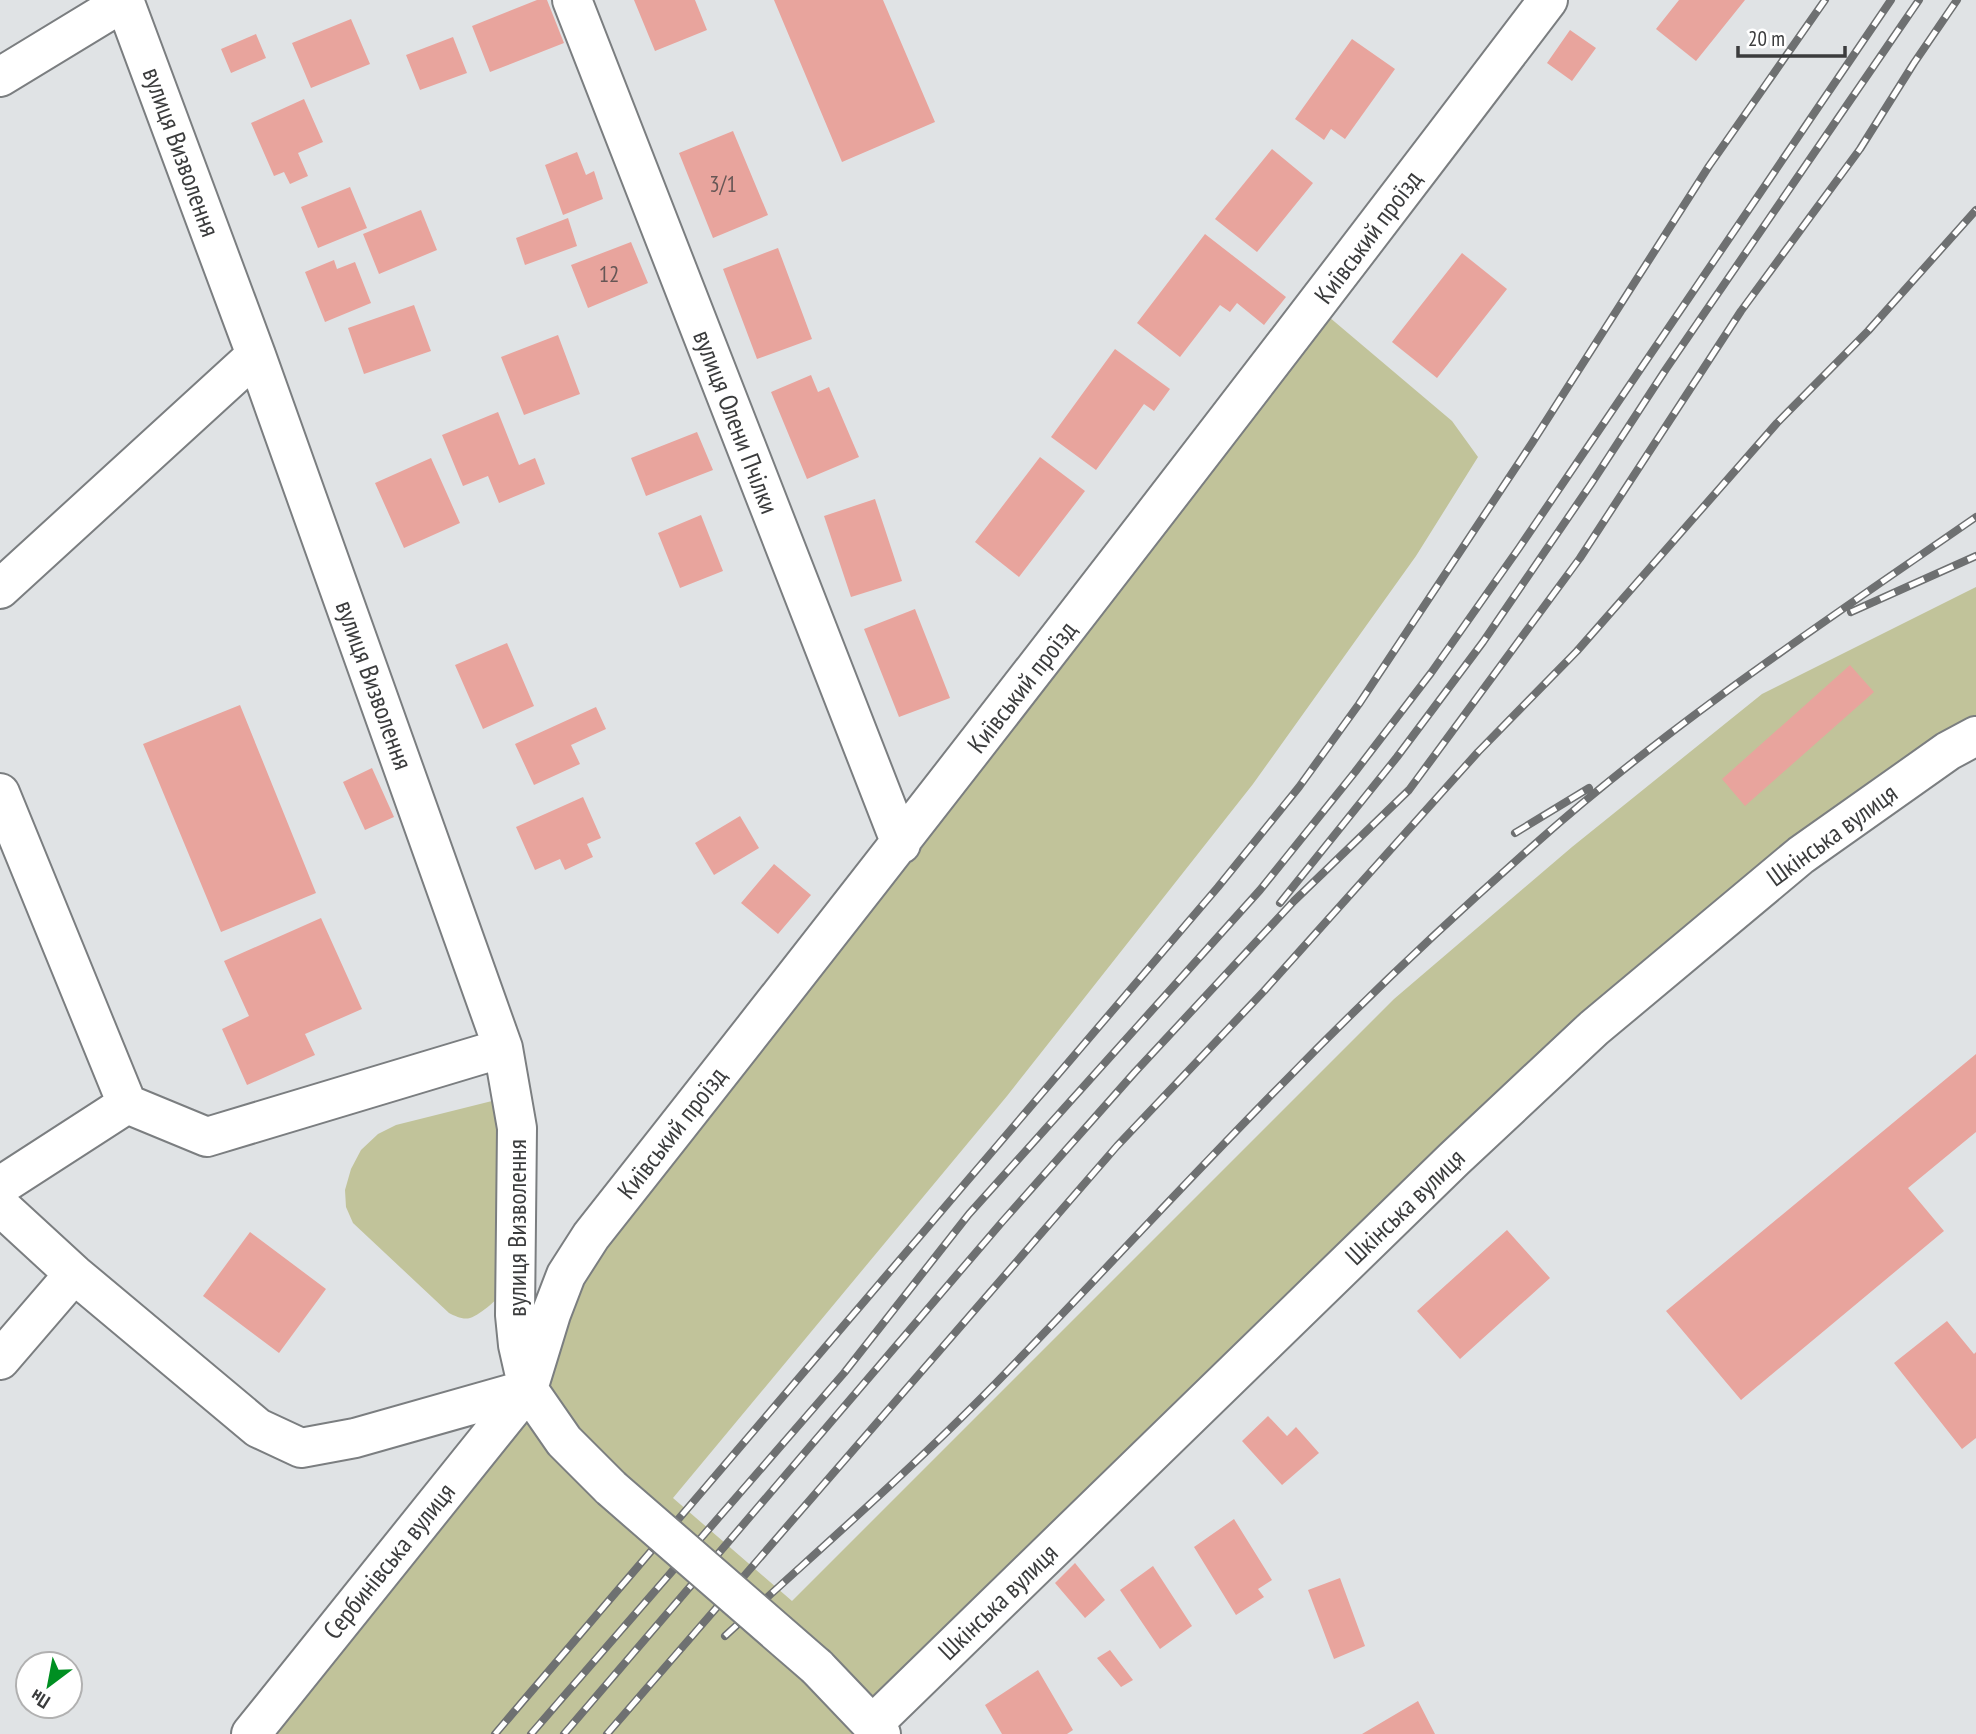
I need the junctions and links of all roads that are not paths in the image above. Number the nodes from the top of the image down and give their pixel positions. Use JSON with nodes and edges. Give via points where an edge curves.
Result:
{"nodes":[{"id":1,"x":125,"y":0,"type":"edge"},
{"id":2,"x":572,"y":0,"type":"edge"},
{"id":3,"x":1548,"y":0,"type":"edge"},
{"id":4,"x":0,"y":77,"type":"edge"},
{"id":5,"x":257,"y":355,"type":"junction"},
{"id":6,"x":0,"y":589,"type":"edge"},
{"id":7,"x":1976,"y":736,"type":"edge"},
{"id":8,"x":0,"y":793,"type":"edge"},
{"id":9,"x":901,"y":844,"type":"junction"},
{"id":10,"x":503,"y":1048,"type":"junction"},
{"id":11,"x":127,"y":1104,"type":"junction"},
{"id":12,"x":0,"y":1186,"type":"edge"},
{"id":13,"x":0,"y":1206,"type":"edge"},
{"id":14,"x":74,"y":1274,"type":"junction"},
{"id":15,"x":0,"y":1360,"type":"edge"},
{"id":16,"x":528,"y":1389,"type":"junction"},
{"id":17,"x":877,"y":1729,"type":"edge"},
{"id":18,"x":251,"y":1734,"type":"edge"}],
"edges":[{"from":1,"to":4,"type":"street"},
{"from":1,"to":5,"type":"street","name":"вулиця Визволення"},
{"from":2,"to":9,"type":"street","name":"вулиця Олени Пчілки"},
{"from":3,"to":9,"type":"street","name":"Київський проїзд"},
{"from":5,"to":6,"type":"street"},
{"from":5,"to":10,"type":"street","name":"вулиця Визволення"},
{"from":7,"to":17,"type":"street","name":"Шкінська вулиця","via":[[1801,855],[1594,1028],[1454,1159]]},
{"from":8,"to":11,"type":"street"},
{"from":9,"to":16,"type":"street","name":"Київський проїзд","via":[[591,1236],[566,1275]]},
{"from":10,"to":11,"type":"street","via":[[206,1137]]},
{"from":10,"to":16,"type":"street","name":"вулиця Визволення","via":[[517,1128],[515,1315]]},
{"from":11,"to":12,"type":"street"},
{"from":13,"to":14,"type":"street"},
{"from":14,"to":15,"type":"street"},
{"from":14,"to":16,"type":"street","via":[[258,1428],[301,1448],[355,1438]]},
{"from":16,"to":17,"type":"street","name":"вулиця Визволення","bridge":true,"via":[[564,1441],[611,1488],[817,1667]]},
{"from":16,"to":18,"type":"street","name":"Сербинівська вулиця"}]}
